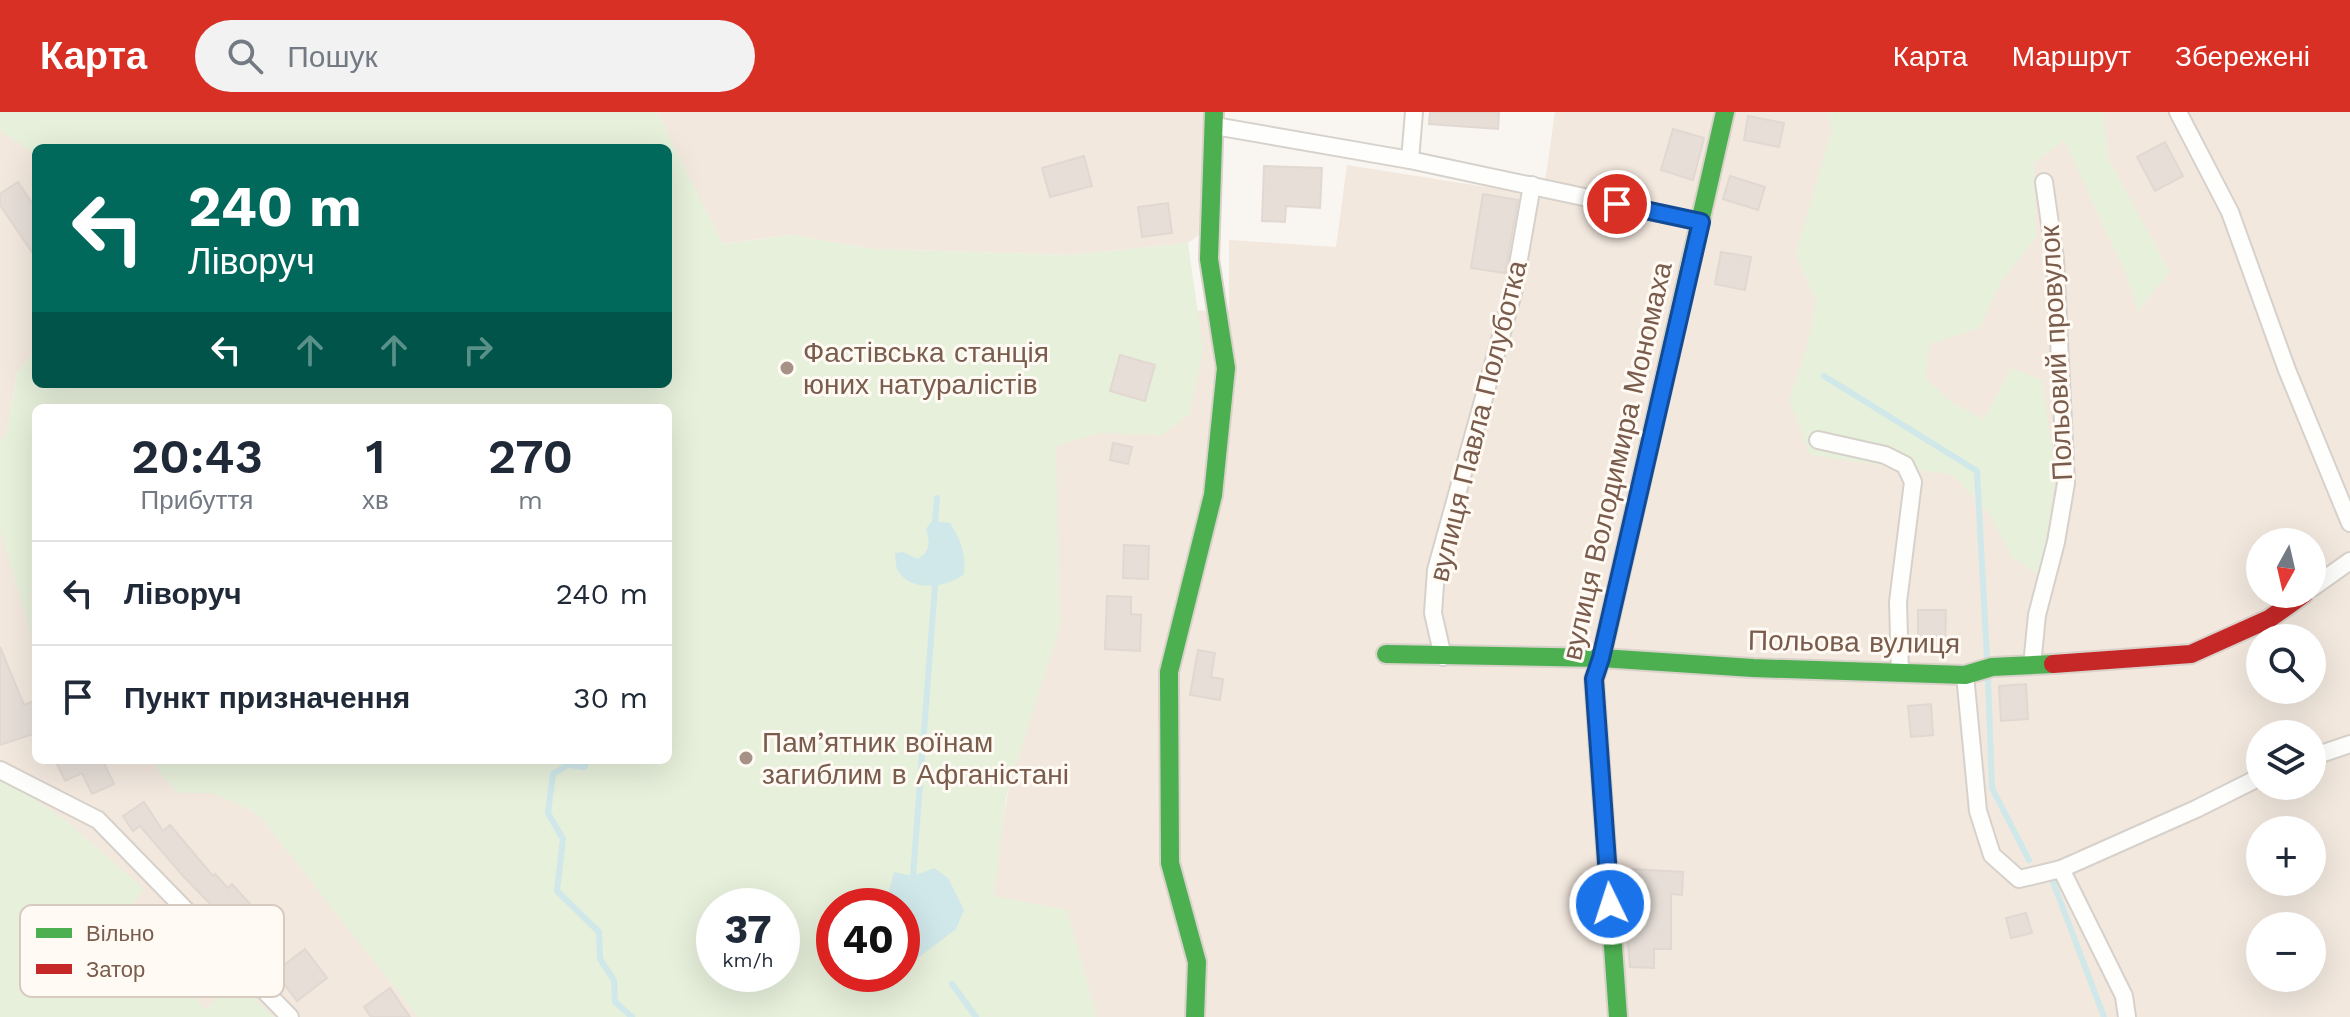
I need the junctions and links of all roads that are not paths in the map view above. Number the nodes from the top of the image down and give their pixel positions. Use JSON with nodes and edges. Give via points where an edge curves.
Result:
{"nodes":[{"id":1,"x":1414,"y":112,"type":"edge"},
{"id":2,"x":1725,"y":112,"type":"edge"},
{"id":3,"x":2178,"y":112,"type":"edge"},
{"id":4,"x":1214,"y":119,"type":"edge"},
{"id":5,"x":1410,"y":160,"type":"junction"},
{"id":6,"x":2044,"y":182,"type":"dead end"},
{"id":7,"x":1532,"y":185,"type":"junction"},
{"id":8,"x":1701,"y":222,"type":"junction"},
{"id":9,"x":1818,"y":440,"type":"dead end"},
{"id":10,"x":2350,"y":523,"type":"edge"},
{"id":11,"x":2350,"y":561,"type":"edge"},
{"id":12,"x":2326,"y":578,"type":"edge"},
{"id":13,"x":2284,"y":608,"type":"edge"},
{"id":14,"x":1386,"y":654,"type":"dead end"},
{"id":15,"x":1443,"y":657,"type":"junction"},
{"id":16,"x":1601,"y":658,"type":"junction"},
{"id":17,"x":2032,"y":665,"type":"junction"},
{"id":18,"x":1900,"y":673,"type":"junction"},
{"id":19,"x":1965,"y":675,"type":"junction"},
{"id":20,"x":2350,"y":744,"type":"edge"},
{"id":21,"x":2326,"y":752,"type":"edge"},
{"id":22,"x":0,"y":770,"type":"edge"},
{"id":23,"x":2246,"y":784,"type":"edge"},
{"id":24,"x":2061,"y":869,"type":"junction"},
{"id":25,"x":181,"y":905,"type":"edge"},
{"id":26,"x":271,"y":997,"type":"edge"},
{"id":27,"x":290,"y":1017,"type":"edge"},
{"id":28,"x":1195,"y":1017,"type":"edge"},
{"id":29,"x":1618,"y":1017,"type":"edge"},
{"id":30,"x":2127,"y":1017,"type":"edge"}],
"edges":[{"from":1,"to":5,"type":"street"},
{"from":2,"to":8,"type":"street","name":"вулиця Володимира Мономаха"},
{"from":3,"to":10,"type":"street","via":[[2230,212]]},
{"from":4,"to":5,"type":"street"},
{"from":4,"to":28,"type":"street","via":[[1209,259],[1226,368],[1213,495],[1169,672],[1170,863],[1197,962]]},
{"from":5,"to":7,"type":"street"},
{"from":6,"to":17,"type":"street","name":"Польовий провулок","via":[[2055,259],[2066,483],[2037,615]]},
{"from":7,"to":8,"type":"street"},
{"from":7,"to":15,"type":"street","name":"вулиця Павла Полуботка","via":[[1513,293],[1436,570],[1433,613]]},
{"from":8,"to":16,"type":"street","name":"вулиця Володимира Мономаха"},
{"from":9,"to":18,"type":"street","via":[[1885,455],[1905,465],[1913,482],[1898,602]]},
{"from":11,"to":12,"type":"street"},
{"from":13,"to":17,"type":"street","name":"Польова вулиця","via":[[2191,654]]},
{"from":14,"to":15,"type":"street","name":"Польова вулиця"},
{"from":15,"to":16,"type":"street","name":"Польова вулиця"},
{"from":16,"to":18,"type":"street","name":"Польова вулиця"},
{"from":16,"to":29,"type":"street","name":"вулиця Володимира Мономаха","via":[[1594,679]]},
{"from":17,"to":19,"type":"street","name":"Польова вулиця"},
{"from":18,"to":19,"type":"street","name":"Польова вулиця"},
{"from":19,"to":24,"type":"street","via":[[1978,811],[1992,855],[2019,879]]},
{"from":20,"to":21,"type":"street"},
{"from":22,"to":25,"type":"street","via":[[98,820]]},
{"from":23,"to":24,"type":"street"},
{"from":24,"to":30,"type":"street","via":[[2124,996]]},
{"from":26,"to":27,"type":"street"}]}
